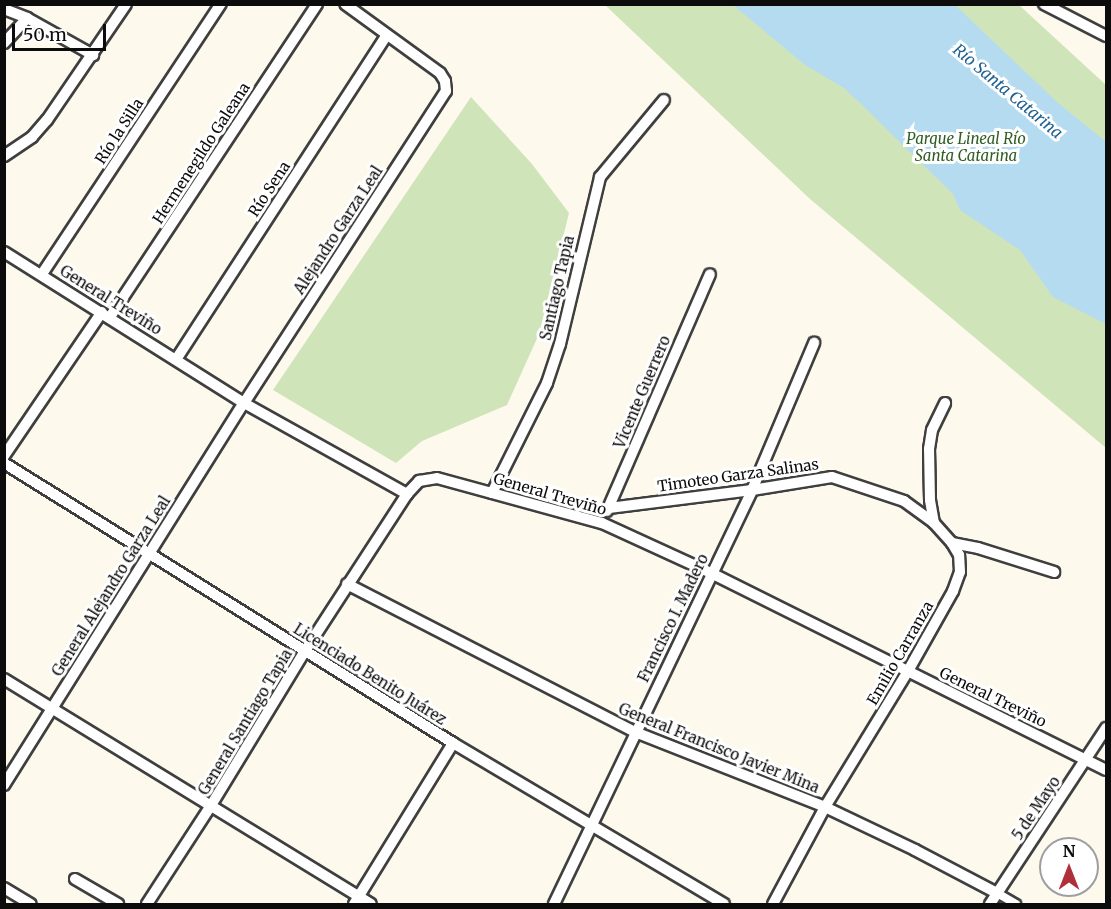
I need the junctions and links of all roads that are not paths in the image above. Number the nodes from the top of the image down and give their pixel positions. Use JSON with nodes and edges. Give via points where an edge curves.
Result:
{"nodes":[{"id":1,"x":126,"y":4,"type":"edge"},
{"id":2,"x":221,"y":4,"type":"edge"},
{"id":3,"x":317,"y":4,"type":"edge"},
{"id":4,"x":345,"y":4,"type":"edge"},
{"id":5,"x":1044,"y":4,"type":"edge"},
{"id":6,"x":4,"y":9,"type":"edge"},
{"id":7,"x":27,"y":18,"type":"junction"},
{"id":8,"x":386,"y":36,"type":"junction"},
{"id":9,"x":1107,"y":36,"type":"edge"},
{"id":10,"x":4,"y":43,"type":"edge"},
{"id":11,"x":93,"y":55,"type":"junction"},
{"id":12,"x":664,"y":100,"type":"dead end"},
{"id":13,"x":4,"y":156,"type":"edge"},
{"id":14,"x":4,"y":252,"type":"edge"},
{"id":15,"x":42,"y":274,"type":"junction"},
{"id":16,"x":710,"y":274,"type":"dead end"},
{"id":17,"x":106,"y":314,"type":"junction"},
{"id":18,"x":814,"y":343,"type":"dead end"},
{"id":19,"x":177,"y":358,"type":"junction"},
{"id":20,"x":244,"y":403,"type":"junction"},
{"id":21,"x":945,"y":403,"type":"dead end"},
{"id":22,"x":4,"y":456,"type":"edge"},
{"id":23,"x":4,"y":463,"type":"edge"},
{"id":24,"x":752,"y":490,"type":"junction"},
{"id":25,"x":492,"y":493,"type":"junction"},
{"id":26,"x":407,"y":495,"type":"junction"},
{"id":27,"x":609,"y":508,"type":"junction"},
{"id":28,"x":602,"y":523,"type":"junction"},
{"id":29,"x":934,"y":523,"type":"junction"},
{"id":30,"x":952,"y":543,"type":"junction"},
{"id":31,"x":150,"y":553,"type":"junction"},
{"id":32,"x":1054,"y":572,"type":"dead end"},
{"id":33,"x":711,"y":573,"type":"junction"},
{"id":34,"x":347,"y":584,"type":"junction"},
{"id":35,"x":305,"y":651,"type":"junction"},
{"id":36,"x":908,"y":671,"type":"junction"},
{"id":37,"x":4,"y":679,"type":"edge"},
{"id":38,"x":52,"y":708,"type":"junction"},
{"id":39,"x":1107,"y":728,"type":"edge"},
{"id":40,"x":635,"y":732,"type":"junction"},
{"id":41,"x":453,"y":743,"type":"junction"},
{"id":42,"x":1086,"y":759,"type":"junction"},
{"id":43,"x":1107,"y":770,"type":"edge"},
{"id":44,"x":4,"y":785,"type":"edge"},
{"id":45,"x":210,"y":807,"type":"junction"},
{"id":46,"x":825,"y":807,"type":"junction"},
{"id":47,"x":592,"y":826,"type":"junction"},
{"id":48,"x":75,"y":879,"type":"dead end"},
{"id":49,"x":4,"y":888,"type":"edge"},
{"id":50,"x":997,"y":893,"type":"junction"},
{"id":51,"x":356,"y":901,"type":"edge"},
{"id":52,"x":31,"y":904,"type":"edge"},
{"id":53,"x":118,"y":904,"type":"edge"},
{"id":54,"x":147,"y":904,"type":"edge"},
{"id":55,"x":371,"y":904,"type":"edge"},
{"id":56,"x":554,"y":904,"type":"edge"},
{"id":57,"x":724,"y":904,"type":"edge"},
{"id":58,"x":773,"y":904,"type":"edge"},
{"id":59,"x":990,"y":904,"type":"edge"},
{"id":60,"x":1016,"y":904,"type":"edge"}],
"edges":[{"from":1,"to":11,"type":"street"},
{"from":2,"to":15,"type":"street","name":"Río la Silla"},
{"from":3,"to":17,"type":"street","name":"Hermenegildo Galeana"},
{"from":4,"to":8,"type":"street"},
{"from":5,"to":9,"type":"street"},
{"from":6,"to":7,"type":"street"},
{"from":7,"to":10,"type":"street"},
{"from":7,"to":11,"type":"street"},
{"from":8,"to":19,"type":"street","name":"Río Sena"},
{"from":8,"to":20,"type":"street","name":"Alejandro Garza Leal","via":[[440,72],[446,91]]},
{"from":11,"to":13,"type":"street","via":[[40,129]]},
{"from":12,"to":25,"type":"street","name":"Santiago Tapia","via":[[600,177],[557,353],[530,419]]},
{"from":14,"to":15,"type":"street","name":"General Treviño"},
{"from":15,"to":17,"type":"street","name":"General Treviño"},
{"from":16,"to":27,"type":"street","name":"Vicente Guerrero"},
{"from":17,"to":19,"type":"street","name":"General Treviño"},
{"from":17,"to":22,"type":"street","name":"Hermenegildo Galeana"},
{"from":18,"to":24,"type":"street","name":"Francisco I. Madero"},
{"from":19,"to":20,"type":"street","name":"General Treviño"},
{"from":20,"to":26,"type":"street","name":"General Treviño"},
{"from":20,"to":31,"type":"street","name":"General Alejandro Garza Leal"},
{"from":21,"to":29,"type":"street","via":[[932,430],[929,449]]},
{"from":23,"to":31,"type":"street","name":"Licenciado Benito Juárez"},
{"from":24,"to":27,"type":"street","name":"Timoteo Garza Salinas"},
{"from":24,"to":29,"type":"street","name":"Timoteo Garza Salinas","via":[[832,477],[904,501]]},
{"from":24,"to":33,"type":"street","name":"Francisco I. Madero"},
{"from":25,"to":26,"type":"street","name":"General Treviño","via":[[436,478],[419,481]]},
{"from":25,"to":28,"type":"street","name":"General Treviño"},
{"from":26,"to":34,"type":"street","name":"General Santiago Tapia"},
{"from":27,"to":28,"type":"street","name":"Vicente Guerrero"},
{"from":28,"to":33,"type":"street","name":"General Treviño"},
{"from":29,"to":30,"type":"street","name":"Emilio Carranza"},
{"from":30,"to":32,"type":"street"},
{"from":30,"to":36,"type":"street","name":"Emilio Carranza","via":[[959,555],[960,572]]},
{"from":31,"to":35,"type":"street","name":"Licenciado Benito Juárez"},
{"from":31,"to":38,"type":"street","name":"General Alejandro Garza Leal"},
{"from":33,"to":36,"type":"street","name":"General Treviño"},
{"from":33,"to":40,"type":"street","name":"Francisco I. Madero"},
{"from":34,"to":35,"type":"street","name":"General Santiago Tapia"},
{"from":34,"to":40,"type":"street","name":"General Francisco Javier Mina"},
{"from":35,"to":41,"type":"street","name":"Licenciado Benito Juárez"},
{"from":35,"to":45,"type":"street","name":"General Santiago Tapia"},
{"from":36,"to":42,"type":"street","name":"General Treviño"},
{"from":36,"to":46,"type":"street","name":"Emilio Carranza"},
{"from":37,"to":38,"type":"street"},
{"from":38,"to":44,"type":"street","name":"General Alejandro Garza Leal"},
{"from":38,"to":45,"type":"street"},
{"from":39,"to":42,"type":"street","name":"5 de Mayo"},
{"from":40,"to":46,"type":"street","name":"General Francisco Javier Mina"},
{"from":40,"to":47,"type":"street","name":"Francisco I. Madero"},
{"from":41,"to":47,"type":"street","name":"Licenciado Benito Juárez"},
{"from":41,"to":51,"type":"street"},
{"from":42,"to":43,"type":"street","name":"General Treviño"},
{"from":42,"to":50,"type":"street","name":"5 de Mayo"},
{"from":45,"to":51,"type":"street"},
{"from":45,"to":54,"type":"street","name":"General Santiago Tapia"},
{"from":46,"to":50,"type":"street","name":"General Francisco Javier Mina"},
{"from":46,"to":58,"type":"street","name":"Emilio Carranza"},
{"from":47,"to":56,"type":"street","name":"Francisco I. Madero"},
{"from":47,"to":57,"type":"street","name":"Licenciado Benito Juárez"},
{"from":48,"to":53,"type":"street"},
{"from":49,"to":52,"type":"street"},
{"from":50,"to":59,"type":"street","name":"5 de Mayo"},
{"from":50,"to":60,"type":"street","name":"General Francisco Javier Mina"},
{"from":51,"to":55,"type":"street"}]}
